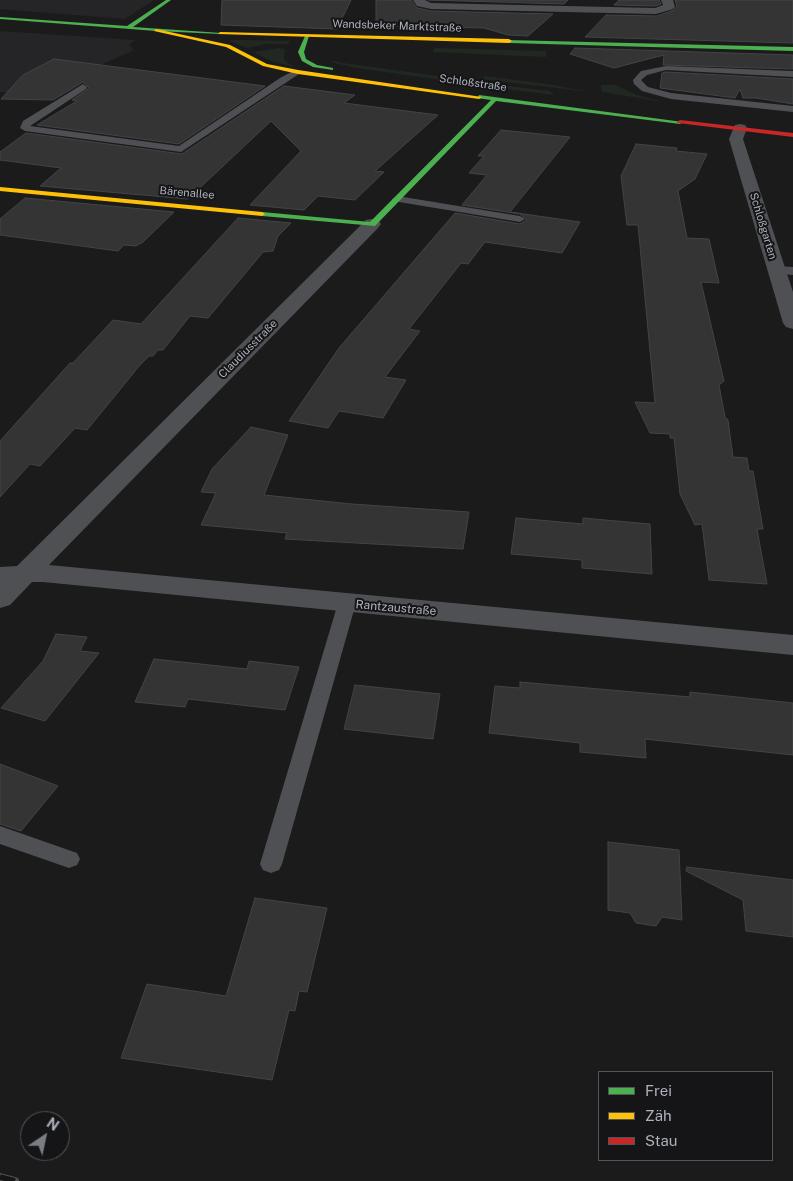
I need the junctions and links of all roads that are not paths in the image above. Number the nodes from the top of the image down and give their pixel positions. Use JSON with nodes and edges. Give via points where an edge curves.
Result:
{"nodes":[{"id":1,"x":169,"y":0,"type":"edge"},
{"id":2,"x":419,"y":0,"type":"edge"},
{"id":3,"x":667,"y":0,"type":"edge"},
{"id":4,"x":0,"y":18,"type":"edge"},
{"id":5,"x":128,"y":28,"type":"junction"},
{"id":6,"x":156,"y":30,"type":"junction"},
{"id":7,"x":307,"y":36,"type":"junction"},
{"id":8,"x":793,"y":49,"type":"edge"},
{"id":9,"x":298,"y":72,"type":"junction"},
{"id":10,"x":793,"y":74,"type":"edge"},
{"id":11,"x":82,"y":86,"type":"dead end"},
{"id":12,"x":480,"y":89,"type":"junction"},
{"id":13,"x":538,"y":96,"type":"junction"},
{"id":14,"x":495,"y":99,"type":"junction"},
{"id":15,"x":793,"y":109,"type":"edge"},
{"id":16,"x":793,"y":128,"type":"edge"},
{"id":17,"x":738,"y":134,"type":"junction"},
{"id":18,"x":793,"y":135,"type":"edge"},
{"id":19,"x":0,"y":189,"type":"edge"},
{"id":20,"x":397,"y":199,"type":"junction"},
{"id":21,"x":520,"y":219,"type":"dead end"},
{"id":22,"x":372,"y":224,"type":"junction"},
{"id":23,"x":784,"y":270,"type":"edge"},
{"id":24,"x":793,"y":323,"type":"edge"},
{"id":25,"x":12,"y":575,"type":"edge"},
{"id":26,"x":0,"y":599,"type":"edge"},
{"id":27,"x":347,"y":603,"type":"junction"},
{"id":28,"x":793,"y":645,"type":"edge"},
{"id":29,"x":0,"y":835,"type":"edge"},
{"id":30,"x":69,"y":859,"type":"dead end"},
{"id":31,"x":271,"y":864,"type":"dead end"}],
"edges":[{"from":1,"to":5,"type":"main road"},
{"from":2,"to":3,"type":"street","via":[[420,4],[431,6],[656,11],[669,7]]},
{"from":4,"to":5,"type":"main road","name":"Wandsbeker Marktstraße"},
{"from":5,"to":6,"type":"main road","name":"Wandsbeker Marktstraße"},
{"from":6,"to":7,"type":"main road","name":"Wandsbeker Marktstraße"},
{"from":6,"to":9,"type":"main road","name":"Schloßstraße","via":[[228,46],[265,64]]},
{"from":7,"to":8,"type":"main road","name":"Wandsbeker Marktstraße"},
{"from":7,"to":12,"type":"main road","name":"Schloßstraße","via":[[301,56],[315,66]]},
{"from":9,"to":11,"type":"lane","via":[[181,149],[25,128],[26,123]]},
{"from":9,"to":14,"type":"main road","name":"Schloßstraße"},
{"from":10,"to":15,"type":"lane","via":[[673,68],[649,71],[637,80],[645,89],[671,96]]},
{"from":12,"to":13,"type":"main road","name":"Schloßstraße"},
{"from":12,"to":14,"type":"main road"},
{"from":13,"to":14,"type":"main road"},
{"from":13,"to":16,"type":"main road","name":"Schloßstraße"},
{"from":14,"to":17,"type":"main road","name":"Schloßstraße"},
{"from":14,"to":20,"type":"main road","name":"Claudiusstraße"},
{"from":17,"to":18,"type":"main road","name":"Schloßstraße"},
{"from":17,"to":23,"type":"street","name":"Schloßgarten"},
{"from":19,"to":22,"type":"main road","name":"Bärenallee"},
{"from":20,"to":21,"type":"lane"},
{"from":20,"to":22,"type":"main road","name":"Claudiusstraße"},
{"from":22,"to":25,"type":"street","name":"Claudiusstraße"},
{"from":23,"to":24,"type":"street","name":"Schloßgarten"},
{"from":25,"to":26,"type":"street","name":"Claudiusstraße"},
{"from":25,"to":27,"type":"street","name":"Rantzaustraße","via":[[43,573]]},
{"from":27,"to":28,"type":"street","name":"Rantzaustraße"},
{"from":27,"to":31,"type":"lane"},
{"from":29,"to":30,"type":"lane"}]}
